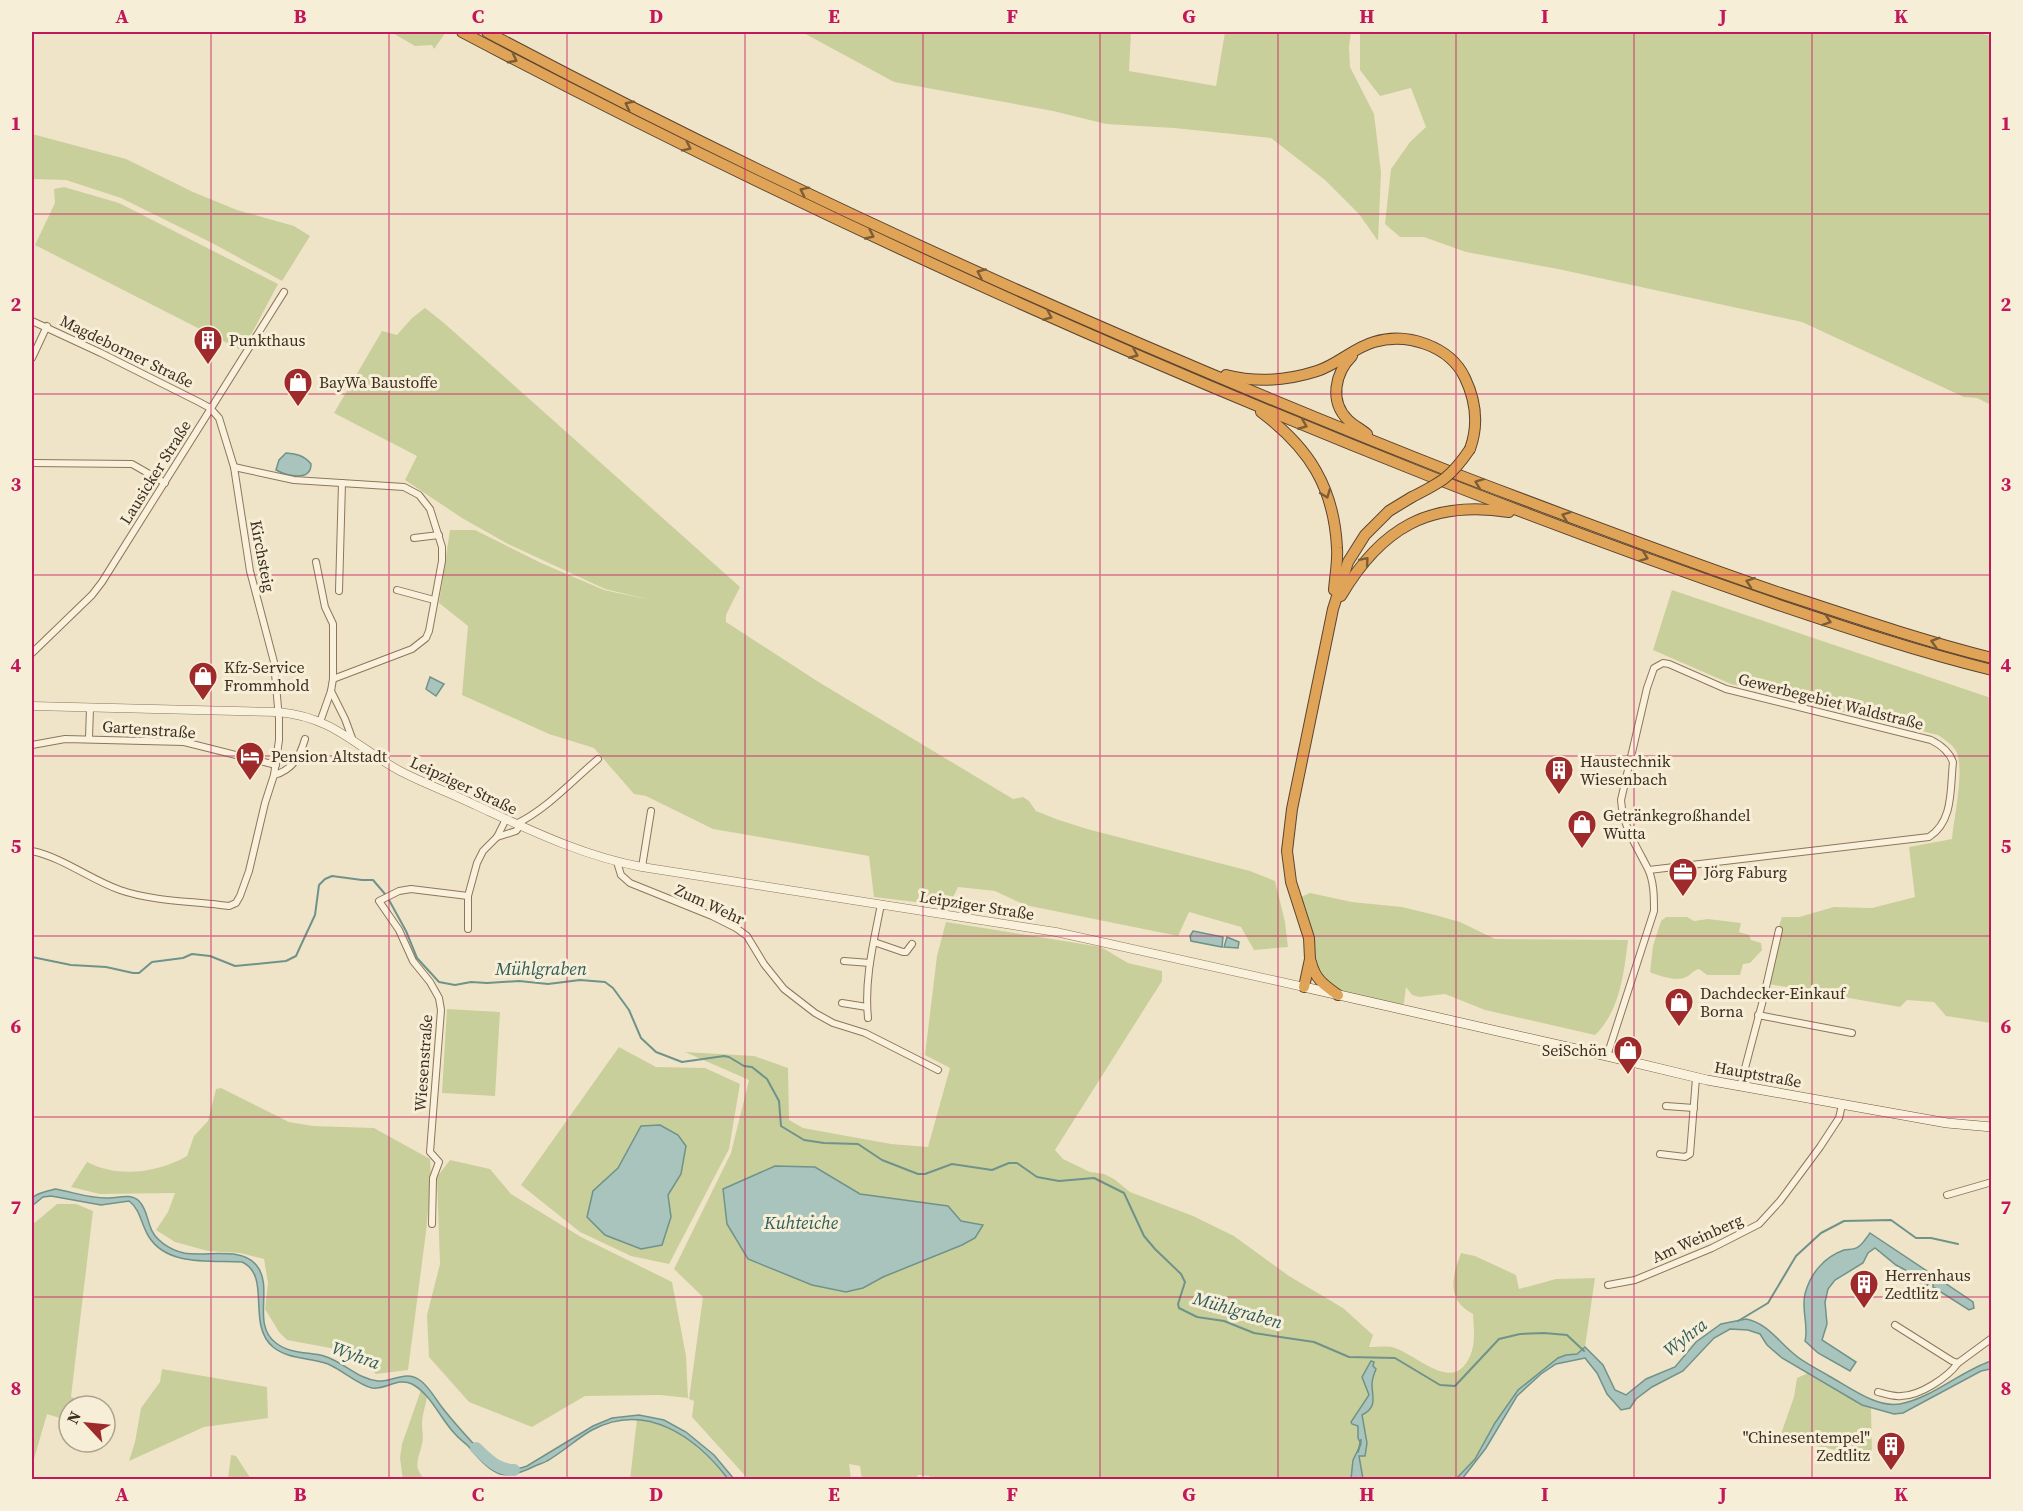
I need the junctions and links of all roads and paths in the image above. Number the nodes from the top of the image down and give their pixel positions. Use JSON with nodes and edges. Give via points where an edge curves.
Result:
{"nodes":[{"id":1,"x":462,"y":32,"type":"edge"},
{"id":2,"x":487,"y":32,"type":"edge"},
{"id":3,"x":284,"y":292,"type":"dead end"},
{"id":4,"x":32,"y":321,"type":"edge"},
{"id":5,"x":47,"y":326,"type":"junction"},
{"id":6,"x":1359,"y":348,"type":"junction"},
{"id":7,"x":32,"y":358,"type":"edge"},
{"id":8,"x":1191,"y":366,"type":"junction"},
{"id":9,"x":1249,"y":403,"type":"junction"},
{"id":10,"x":210,"y":408,"type":"junction"},
{"id":11,"x":1382,"y":445,"type":"junction"},
{"id":12,"x":32,"y":463,"type":"edge"},
{"id":13,"x":234,"y":467,"type":"junction"},
{"id":14,"x":165,"y":483,"type":"junction"},
{"id":15,"x":342,"y":483,"type":"junction"},
{"id":16,"x":1530,"y":515,"type":"junction"},
{"id":17,"x":439,"y":535,"type":"junction"},
{"id":18,"x":414,"y":538,"type":"dead end"},
{"id":19,"x":316,"y":562,"type":"dead end"},
{"id":20,"x":397,"y":590,"type":"dead end"},
{"id":21,"x":339,"y":591,"type":"dead end"},
{"id":22,"x":434,"y":600,"type":"junction"},
{"id":23,"x":1333,"y":609,"type":"junction"},
{"id":24,"x":32,"y":653,"type":"edge"},
{"id":25,"x":1992,"y":658,"type":"edge"},
{"id":26,"x":1992,"y":670,"type":"edge"},
{"id":27,"x":333,"y":679,"type":"junction"},
{"id":28,"x":331,"y":691,"type":"junction"},
{"id":29,"x":32,"y":706,"type":"edge"},
{"id":30,"x":90,"y":708,"type":"junction"},
{"id":31,"x":278,"y":712,"type":"junction"},
{"id":32,"x":320,"y":722,"type":"junction"},
{"id":33,"x":89,"y":738,"type":"junction"},
{"id":34,"x":352,"y":738,"type":"junction"},
{"id":35,"x":305,"y":739,"type":"dead end"},
{"id":36,"x":32,"y":746,"type":"edge"},
{"id":37,"x":598,"y":759,"type":"dead end"},
{"id":38,"x":276,"y":765,"type":"junction"},
{"id":39,"x":274,"y":775,"type":"junction"},
{"id":40,"x":651,"y":811,"type":"dead end"},
{"id":41,"x":506,"y":819,"type":"junction"},
{"id":42,"x":517,"y":827,"type":"junction"},
{"id":43,"x":497,"y":837,"type":"junction"},
{"id":44,"x":32,"y":851,"type":"edge"},
{"id":45,"x":617,"y":862,"type":"junction"},
{"id":46,"x":642,"y":867,"type":"junction"},
{"id":47,"x":1649,"y":870,"type":"junction"},
{"id":48,"x":468,"y":896,"type":"junction"},
{"id":49,"x":881,"y":904,"type":"junction"},
{"id":50,"x":468,"y":929,"type":"dead end"},
{"id":51,"x":1779,"y":930,"type":"dead end"},
{"id":52,"x":874,"y":942,"type":"junction"},
{"id":53,"x":912,"y":944,"type":"dead end"},
{"id":54,"x":1310,"y":959,"type":"junction"},
{"id":55,"x":844,"y":961,"type":"dead end"},
{"id":56,"x":870,"y":963,"type":"junction"},
{"id":57,"x":1304,"y":987,"type":"junction"},
{"id":58,"x":1338,"y":995,"type":"junction"},
{"id":59,"x":842,"y":1003,"type":"dead end"},
{"id":60,"x":867,"y":1007,"type":"junction"},
{"id":61,"x":1758,"y":1016,"type":"junction"},
{"id":62,"x":868,"y":1018,"type":"dead end"},
{"id":63,"x":1852,"y":1033,"type":"dead end"},
{"id":64,"x":1607,"y":1056,"type":"junction"},
{"id":65,"x":938,"y":1070,"type":"dead end"},
{"id":66,"x":1696,"y":1078,"type":"junction"},
{"id":67,"x":1740,"y":1087,"type":"junction"},
{"id":68,"x":1842,"y":1105,"type":"junction"},
{"id":69,"x":1666,"y":1106,"type":"dead end"},
{"id":70,"x":1694,"y":1108,"type":"junction"},
{"id":71,"x":1991,"y":1130,"type":"edge"},
{"id":72,"x":1660,"y":1154,"type":"dead end"},
{"id":73,"x":1992,"y":1182,"type":"edge"},
{"id":74,"x":1947,"y":1195,"type":"dead end"},
{"id":75,"x":432,"y":1224,"type":"dead end"},
{"id":76,"x":1608,"y":1285,"type":"dead end"},
{"id":77,"x":1895,"y":1325,"type":"dead end"},
{"id":78,"x":1992,"y":1338,"type":"edge"},
{"id":79,"x":1958,"y":1363,"type":"junction"},
{"id":80,"x":1878,"y":1392,"type":"dead end"}],
"edges":[{"from":1,"to":9,"type":"highway","one_way":true,"via":[[829,216]]},
{"from":8,"to":2,"type":"highway","one_way":true,"via":[[812,195]]},
{"from":3,"to":10,"type":"street","name":"Lausicker Straße"},
{"from":4,"to":5,"type":"street","name":"Magdeborner Straße"},
{"from":5,"to":7,"type":"street"},
{"from":5,"to":10,"type":"street","name":"Magdeborner Straße"},
{"from":6,"to":8,"type":"highway","via":[[1318,371],[1275,381]]},
{"from":6,"to":11,"type":"highway","via":[[1340,371],[1337,398],[1348,420]]},
{"from":6,"to":23,"type":"highway","bridge":true,"via":[[1400,338],[1423,343],[1446,355],[1462,371],[1473,393],[1476,415],[1470,449],[1448,477],[1389,511],[1365,535],[1348,562]]},
{"from":8,"to":11,"type":"highway"},
{"from":9,"to":16,"type":"highway","one_way":true},
{"from":9,"to":23,"type":"highway","one_way":true,"via":[[1293,438],[1317,471],[1331,506],[1337,549]]},
{"from":10,"to":13,"type":"street","name":"Kirchsteig","via":[[219,418]]},
{"from":10,"to":14,"type":"street","name":"Lausicker Straße"},
{"from":25,"to":11,"type":"highway","one_way":true,"via":[[1866,622],[1734,577]]},
{"from":12,"to":14,"type":"street","via":[[132,464]]},
{"from":13,"to":15,"type":"street","via":[[294,480]]},
{"from":13,"to":31,"type":"street","name":"Kirchsteig","via":[[250,571],[274,662]]},
{"from":14,"to":24,"type":"street","name":"Lausicker Straße","via":[[96,590]]},
{"from":15,"to":17,"type":"street","via":[[412,490],[430,509]]},
{"from":15,"to":21,"type":"street"},
{"from":23,"to":16,"type":"highway","one_way":true,"via":[[1353,574],[1379,544],[1417,520],[1468,508]]},
{"from":16,"to":26,"type":"highway","one_way":true,"via":[[1863,633]]},
{"from":17,"to":18,"type":"street"},
{"from":17,"to":22,"type":"street","via":[[442,561]]},
{"from":19,"to":27,"type":"street","via":[[325,607],[333,624]]},
{"from":20,"to":22,"type":"street"},
{"from":22,"to":27,"type":"street","via":[[426,638],[412,648]]},
{"from":23,"to":54,"type":"highway","via":[[1287,851],[1296,904],[1309,938]]},
{"from":27,"to":28,"type":"street"},
{"from":28,"to":32,"type":"street"},
{"from":28,"to":34,"type":"street"},
{"from":29,"to":30,"type":"street","name":"Leipziger Straße"},
{"from":30,"to":31,"type":"street","name":"Leipziger Straße"},
{"from":30,"to":33,"type":"street","name":"Gartenstraße"},
{"from":31,"to":32,"type":"street","name":"Leipziger Straße"},
{"from":31,"to":38,"type":"street","name":"Kirchsteig"},
{"from":32,"to":34,"type":"street","name":"Leipziger Straße"},
{"from":33,"to":36,"type":"street","name":"Gartenstraße","via":[[57,739]]},
{"from":33,"to":38,"type":"street","name":"Gartenstraße","via":[[184,742]]},
{"from":34,"to":41,"type":"street","name":"Leipziger Straße","via":[[399,770]]},
{"from":35,"to":39,"type":"street","via":[[293,765]]},
{"from":37,"to":42,"type":"street"},
{"from":38,"to":39,"type":"street","name":"Kirchsteig"},
{"from":39,"to":44,"type":"street","name":"Kirchsteig","via":[[240,896],[229,906],[126,892],[58,859]]},
{"from":40,"to":46,"type":"street"},
{"from":41,"to":42,"type":"street","name":"Leipziger Straße"},
{"from":41,"to":43,"type":"street"},
{"from":42,"to":43,"type":"street"},
{"from":42,"to":45,"type":"street","name":"Leipziger Straße"},
{"from":43,"to":48,"type":"street","via":[[477,863]]},
{"from":45,"to":46,"type":"street","name":"Leipziger Straße"},
{"from":45,"to":65,"type":"street","name":"Zum Wehr","via":[[630,883],[742,932],[784,989],[815,1013]]},
{"from":46,"to":49,"type":"street","name":"Leipziger Straße"},
{"from":47,"to":47,"type":"street","name":"Gewerbegebiet Waldstraße","via":[[1628,833],[1621,800],[1650,676],[1658,664],[1669,664],[1726,689],[1931,740],[1950,754],[1953,762],[1947,812],[1939,831],[1929,837]]},
{"from":47,"to":64,"type":"street","name":"Gewerbegebiet Waldstraße","via":[[1654,911]]},
{"from":48,"to":50,"type":"street"},
{"from":48,"to":75,"type":"street","name":"Wiesenstraße","via":[[411,889],[379,901],[399,930],[413,961],[430,982],[441,1010],[430,1152],[439,1162],[434,1178]]},
{"from":49,"to":52,"type":"street"},
{"from":49,"to":57,"type":"street","name":"Leipziger Straße","via":[[1056,932]]},
{"from":51,"to":61,"type":"street"},
{"from":52,"to":53,"type":"street","via":[[903,952]]},
{"from":52,"to":56,"type":"street"},
{"from":54,"to":57,"type":"highway"},
{"from":54,"to":58,"type":"highway","via":[[1314,975]]},
{"from":55,"to":56,"type":"street"},
{"from":56,"to":60,"type":"street"},
{"from":57,"to":58,"type":"main road","name":"Hauptstraße"},
{"from":58,"to":64,"type":"main road","name":"Hauptstraße"},
{"from":59,"to":60,"type":"street"},
{"from":60,"to":62,"type":"street"},
{"from":61,"to":63,"type":"street"},
{"from":61,"to":67,"type":"street"},
{"from":64,"to":66,"type":"main road","name":"Hauptstraße"},
{"from":66,"to":67,"type":"main road","name":"Hauptstraße"},
{"from":66,"to":70,"type":"street"},
{"from":67,"to":68,"type":"main road","name":"Hauptstraße"},
{"from":68,"to":71,"type":"main road","name":"Hauptstraße"},
{"from":68,"to":76,"type":"street","name":"Am Weinberg","via":[[1839,1118],[1820,1147],[1759,1224],[1635,1280]]},
{"from":69,"to":70,"type":"street"},
{"from":70,"to":72,"type":"street","via":[[1690,1154]]},
{"from":73,"to":74,"type":"street"},
{"from":77,"to":79,"type":"street"},
{"from":78,"to":79,"type":"street"},
{"from":79,"to":80,"type":"street","via":[[1951,1373],[1911,1395]]}]}
